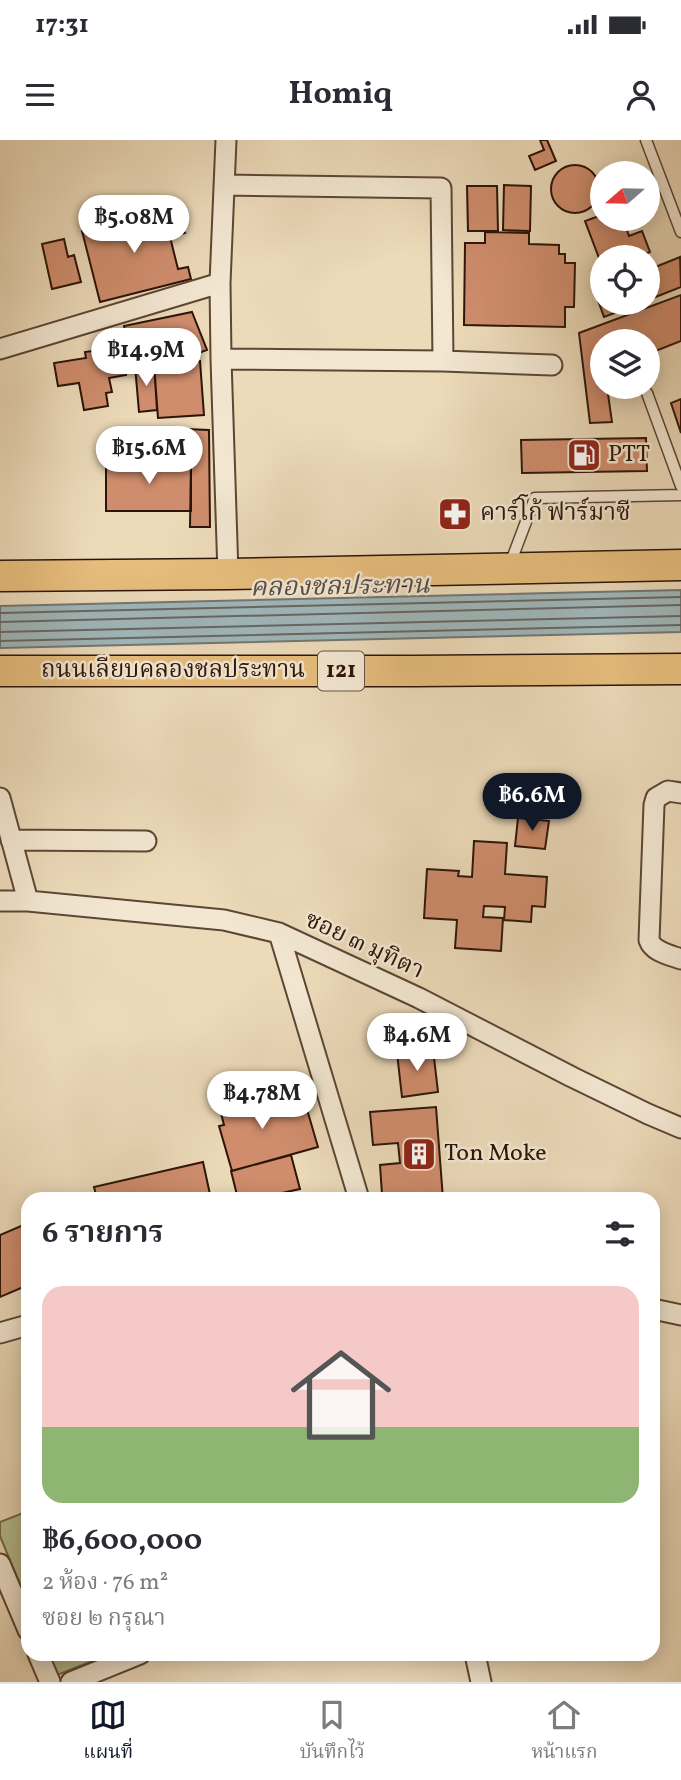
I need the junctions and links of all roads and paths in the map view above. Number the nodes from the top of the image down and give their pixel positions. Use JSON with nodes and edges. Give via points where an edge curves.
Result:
{"nodes":[{"id":1,"x":226,"y":140,"type":"edge"},
{"id":2,"x":646,"y":140,"type":"edge"},
{"id":3,"x":224,"y":185,"type":"junction"},
{"id":4,"x":681,"y":232,"type":"edge"},
{"id":5,"x":220,"y":283,"type":"junction"},
{"id":6,"x":0,"y":349,"type":"edge"},
{"id":7,"x":221,"y":359,"type":"junction"},
{"id":8,"x":443,"y":361,"type":"junction"},
{"id":9,"x":552,"y":365,"type":"dead end"},
{"id":10,"x":650,"y":399,"type":"edge"},
{"id":11,"x":681,"y":486,"type":"edge"},
{"id":12,"x":681,"y":495,"type":"edge"},
{"id":13,"x":681,"y":565,"type":"edge"},
{"id":14,"x":508,"y":568,"type":"junction"},
{"id":15,"x":228,"y":574,"type":"junction"},
{"id":16,"x":0,"y":576,"type":"edge"},
{"id":17,"x":681,"y":669,"type":"edge"},
{"id":18,"x":0,"y":671,"type":"edge"},
{"id":19,"x":681,"y":793,"type":"edge"},
{"id":20,"x":0,"y":798,"type":"edge"},
{"id":21,"x":11,"y":839,"type":"junction"},
{"id":22,"x":146,"y":841,"type":"dead end"},
{"id":23,"x":0,"y":901,"type":"edge"},
{"id":24,"x":28,"y":901,"type":"junction"},
{"id":25,"x":279,"y":933,"type":"junction"},
{"id":26,"x":681,"y":959,"type":"edge"},
{"id":27,"x":681,"y":1128,"type":"edge"},
{"id":28,"x":357,"y":1192,"type":"edge"},
{"id":29,"x":660,"y":1310,"type":"edge"},
{"id":30,"x":681,"y":1315,"type":"edge"},
{"id":31,"x":21,"y":1327,"type":"edge"},
{"id":32,"x":0,"y":1333,"type":"edge"},
{"id":33,"x":0,"y":1564,"type":"edge"},
{"id":34,"x":21,"y":1614,"type":"edge"},
{"id":35,"x":41,"y":1661,"type":"edge"},
{"id":36,"x":123,"y":1661,"type":"edge"},
{"id":37,"x":476,"y":1661,"type":"edge"},
{"id":38,"x":50,"y":1682,"type":"edge"},
{"id":39,"x":71,"y":1682,"type":"edge"},
{"id":40,"x":481,"y":1682,"type":"edge"}],
"edges":[{"from":1,"to":3,"type":"street"},
{"from":2,"to":4,"type":"lane"},
{"from":3,"to":5,"type":"street"},
{"from":3,"to":8,"type":"street","via":[[441,188]]},
{"from":5,"to":6,"type":"street"},
{"from":5,"to":7,"type":"street"},
{"from":7,"to":8,"type":"street"},
{"from":7,"to":15,"type":"street"},
{"from":8,"to":9,"type":"street"},
{"from":10,"to":11,"type":"lane"},
{"from":12,"to":14,"type":"lane","via":[[535,498]]},
{"from":13,"to":14,"type":"main road"},
{"from":14,"to":15,"type":"main road"},
{"from":15,"to":16,"type":"main road"},
{"from":17,"to":18,"type":"main road","name":"ถนนเลียบคลองชลประทาน","number":"121"},
{"from":19,"to":26,"type":"street","via":[[668,791],[656,798],[654,805],[649,940],[656,949]]},
{"from":20,"to":21,"type":"street"},
{"from":21,"to":22,"type":"street"},
{"from":21,"to":24,"type":"street"},
{"from":23,"to":24,"type":"street","name":"ซอย ๓ มุทิตา"},
{"from":24,"to":25,"type":"street","name":"ซอย ๓ มุทิตา","via":[[224,920]]},
{"from":25,"to":27,"type":"street","name":"ซอย ๓ มุทิตา"},
{"from":25,"to":28,"type":"street"},
{"from":29,"to":30,"type":"street"},
{"from":31,"to":32,"type":"street"},
{"from":33,"to":34,"type":"street"},
{"from":35,"to":38,"type":"street"},
{"from":36,"to":39,"type":"street"},
{"from":37,"to":40,"type":"street"}]}
